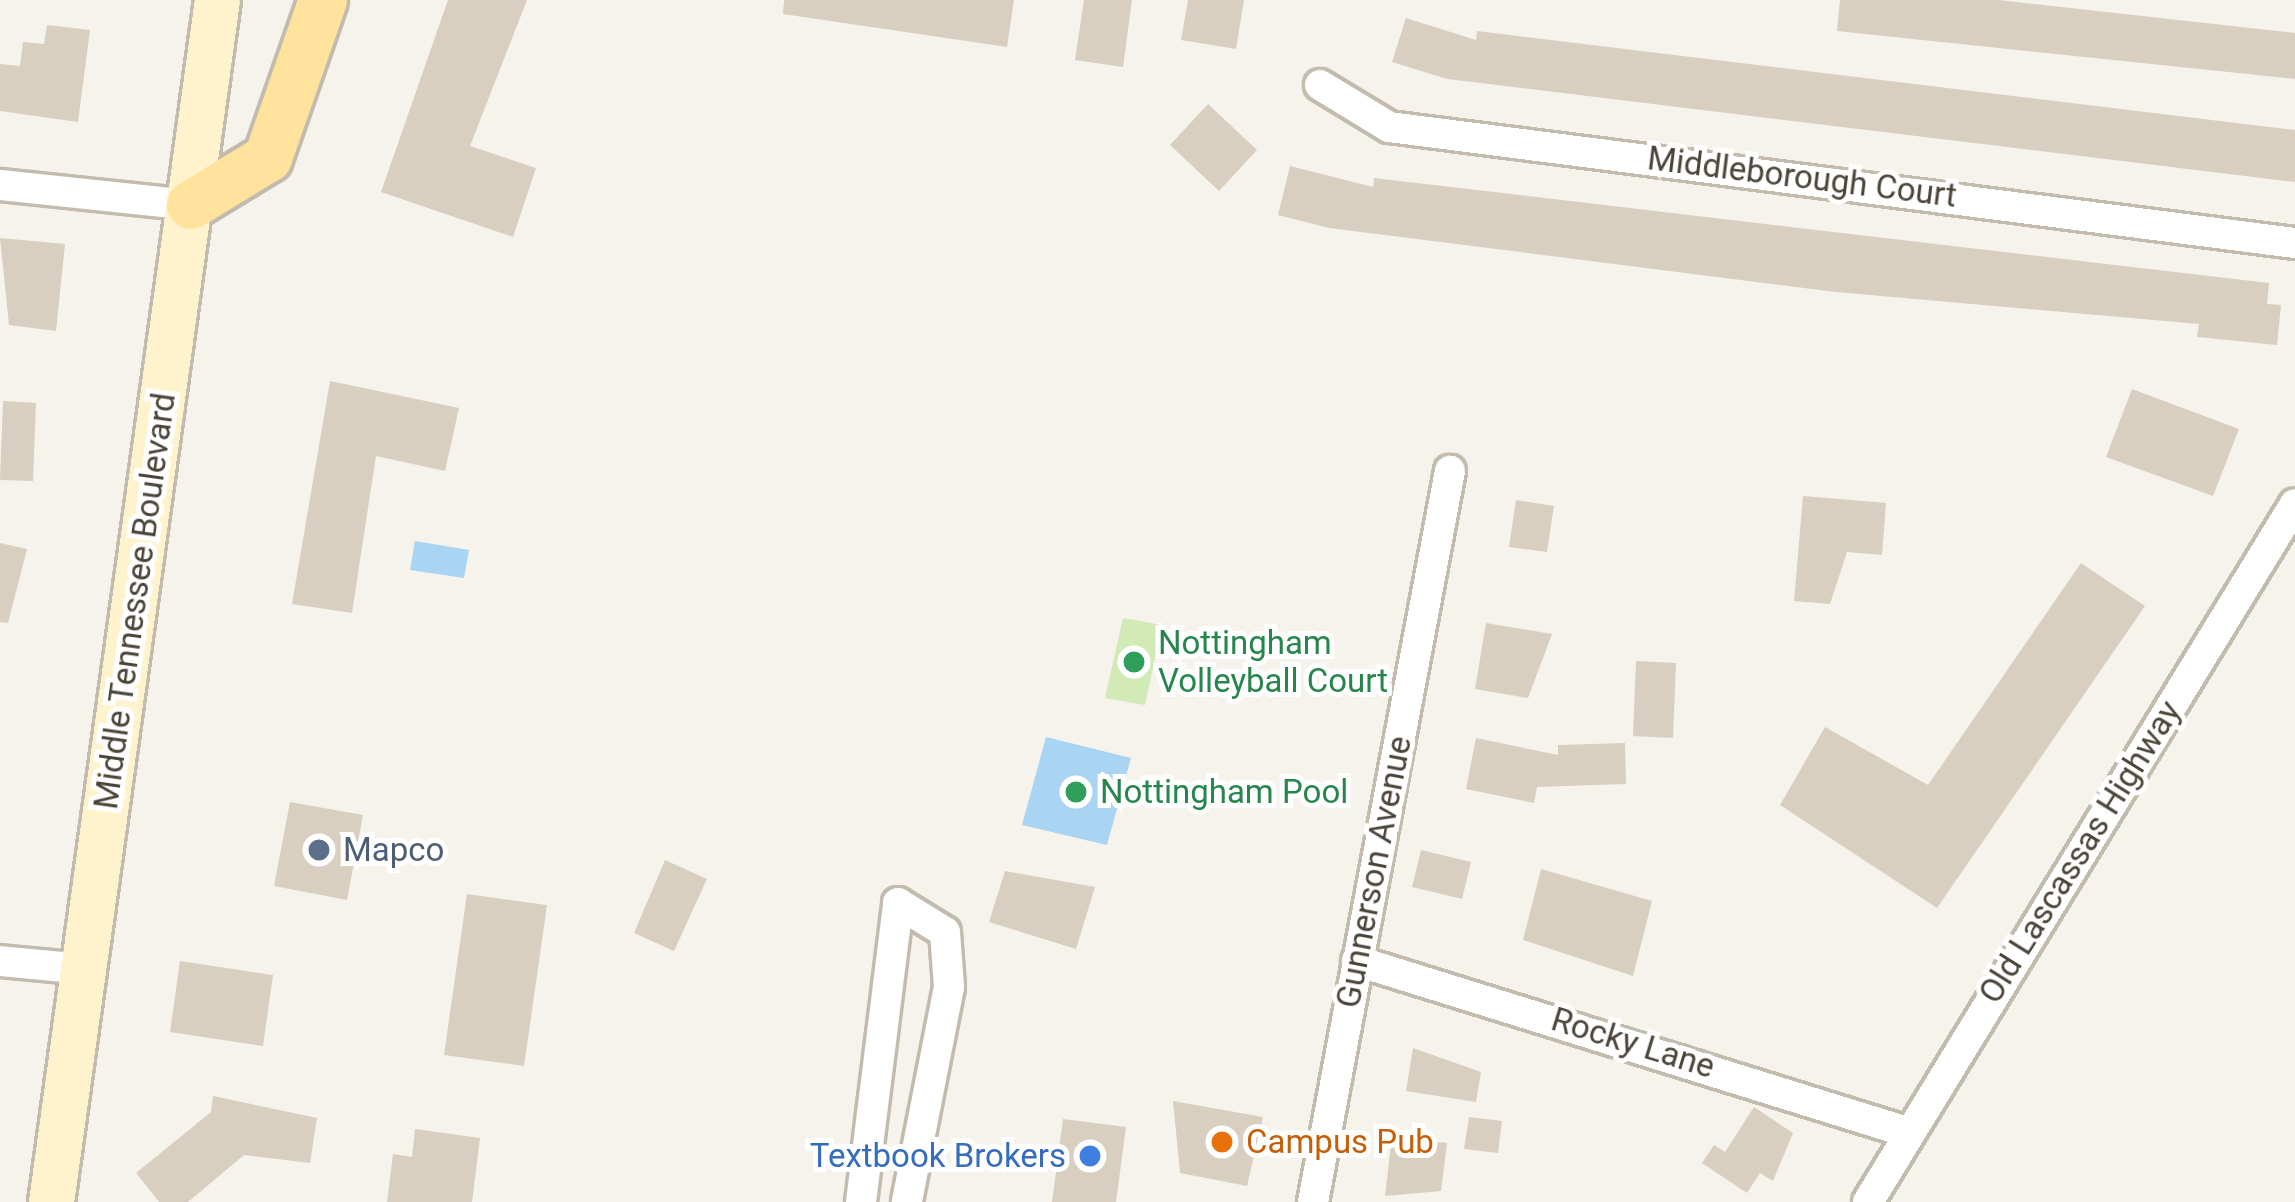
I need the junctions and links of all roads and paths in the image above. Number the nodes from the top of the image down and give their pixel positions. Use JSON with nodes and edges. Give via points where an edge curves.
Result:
{"nodes":[{"id":1,"x":217,"y":0,"type":"edge"},
{"id":2,"x":323,"y":0,"type":"edge"},
{"id":3,"x":1319,"y":85,"type":"dead end"},
{"id":4,"x":0,"y":185,"type":"edge"},
{"id":5,"x":191,"y":205,"type":"junction"},
{"id":6,"x":2295,"y":243,"type":"edge"},
{"id":7,"x":1450,"y":470,"type":"dead end"},
{"id":8,"x":2295,"y":504,"type":"edge"},
{"id":9,"x":0,"y":961,"type":"edge"},
{"id":10,"x":1358,"y":961,"type":"junction"},
{"id":11,"x":84,"y":969,"type":"junction"},
{"id":12,"x":1907,"y":1132,"type":"junction"},
{"id":13,"x":51,"y":1202,"type":"edge"},
{"id":14,"x":861,"y":1202,"type":"edge"},
{"id":15,"x":908,"y":1202,"type":"edge"},
{"id":16,"x":1312,"y":1202,"type":"edge"},
{"id":17,"x":1868,"y":1202,"type":"edge"}],
"edges":[{"from":1,"to":5,"type":"main road","name":"Middle Tennessee Boulevard"},
{"from":2,"to":5,"type":"main road","via":[[268,158]]},
{"from":3,"to":6,"type":"street","name":"Middleborough Court","via":[[1389,127]]},
{"from":4,"to":5,"type":"street"},
{"from":5,"to":11,"type":"main road","name":"Middle Tennessee Boulevard"},
{"from":7,"to":10,"type":"street","name":"Gunnerson Avenue"},
{"from":8,"to":12,"type":"street","name":"Old Lascassas Highway"},
{"from":9,"to":11,"type":"street"},
{"from":10,"to":12,"type":"street","name":"Rocky Lane"},
{"from":10,"to":16,"type":"street","name":"Gunnerson Avenue"},
{"from":11,"to":13,"type":"main road","name":"Middle Tennessee Boulevard"},
{"from":12,"to":17,"type":"street","name":"Old Lascassas Highway"},
{"from":14,"to":15,"type":"street","via":[[898,903],[945,932],[949,987]]}]}
